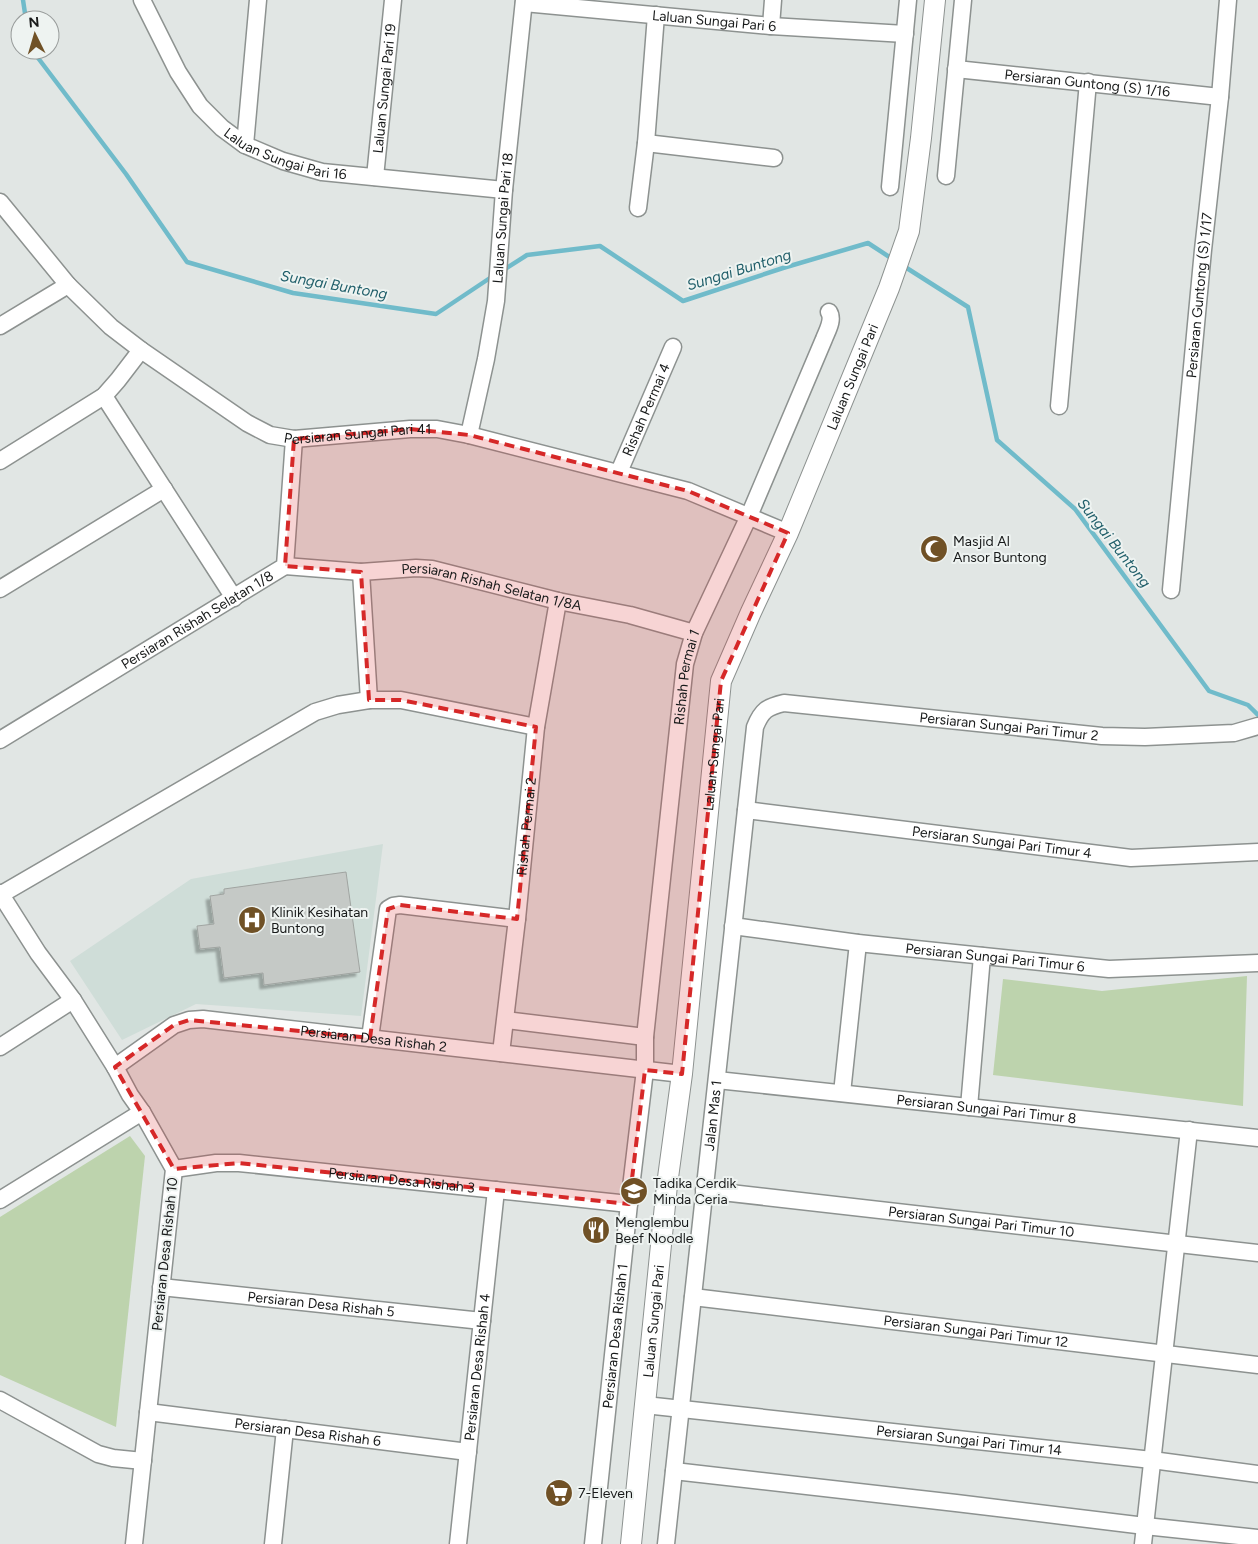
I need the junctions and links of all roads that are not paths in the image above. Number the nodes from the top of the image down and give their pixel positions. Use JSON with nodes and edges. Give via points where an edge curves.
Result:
{"nodes":[{"id":1,"x":142,"y":0,"type":"edge"},
{"id":2,"x":258,"y":0,"type":"edge"},
{"id":3,"x":393,"y":0,"type":"edge"},
{"id":4,"x":773,"y":0,"type":"edge"},
{"id":5,"x":908,"y":0,"type":"edge"},
{"id":6,"x":935,"y":0,"type":"edge"},
{"id":7,"x":963,"y":0,"type":"edge"},
{"id":8,"x":1228,"y":0,"type":"edge"},
{"id":9,"x":524,"y":2,"type":"edge"},
{"id":10,"x":656,"y":16,"type":"junction"},
{"id":11,"x":771,"y":26,"type":"junction"},
{"id":12,"x":905,"y":34,"type":"junction"},
{"id":13,"x":956,"y":69,"type":"junction"},
{"id":14,"x":1088,"y":82,"type":"junction"},
{"id":15,"x":1220,"y":97,"type":"junction"},
{"id":16,"x":646,"y":143,"type":"junction"},
{"id":17,"x":245,"y":145,"type":"junction"},
{"id":18,"x":774,"y":158,"type":"dead end"},
{"id":19,"x":946,"y":176,"type":"dead end"},
{"id":20,"x":375,"y":177,"type":"junction"},
{"id":21,"x":890,"y":187,"type":"dead end"},
{"id":22,"x":504,"y":190,"type":"junction"},
{"id":23,"x":0,"y":202,"type":"edge"},
{"id":24,"x":638,"y":208,"type":"dead end"},
{"id":25,"x":68,"y":285,"type":"junction"},
{"id":26,"x":829,"y":312,"type":"dead end"},
{"id":27,"x":0,"y":326,"type":"edge"},
{"id":28,"x":673,"y":347,"type":"dead end"},
{"id":29,"x":141,"y":350,"type":"junction"},
{"id":30,"x":104,"y":396,"type":"junction"},
{"id":31,"x":1059,"y":406,"type":"dead end"},
{"id":32,"x":469,"y":435,"type":"junction"},
{"id":33,"x":294,"y":439,"type":"junction"},
{"id":34,"x":0,"y":461,"type":"edge"},
{"id":35,"x":619,"y":472,"type":"junction"},
{"id":36,"x":164,"y":489,"type":"junction"},
{"id":37,"x":749,"y":516,"type":"junction"},
{"id":38,"x":788,"y":533,"type":"junction"},
{"id":39,"x":285,"y":566,"type":"junction"},
{"id":40,"x":361,"y":572,"type":"junction"},
{"id":41,"x":0,"y":590,"type":"edge"},
{"id":42,"x":1170,"y":590,"type":"dead end"},
{"id":43,"x":234,"y":598,"type":"junction"},
{"id":44,"x":558,"y":601,"type":"junction"},
{"id":45,"x":694,"y":633,"type":"junction"},
{"id":46,"x":369,"y":700,"type":"junction"},
{"id":47,"x":784,"y":703,"type":"joint"},
{"id":48,"x":1258,"y":726,"type":"edge"},
{"id":49,"x":536,"y":727,"type":"junction"},
{"id":50,"x":0,"y":740,"type":"edge"},
{"id":51,"x":746,"y":810,"type":"junction"},
{"id":52,"x":1258,"y":852,"type":"edge"},
{"id":53,"x":0,"y":894,"type":"edge"},
{"id":54,"x":517,"y":919,"type":"junction"},
{"id":55,"x":733,"y":926,"type":"junction"},
{"id":56,"x":858,"y":943,"type":"junction"},
{"id":57,"x":982,"y":956,"type":"junction"},
{"id":58,"x":1258,"y":963,"type":"edge"},
{"id":59,"x":73,"y":1000,"type":"junction"},
{"id":60,"x":506,"y":1020,"type":"junction"},
{"id":61,"x":645,"y":1037,"type":"junction"},
{"id":62,"x":370,"y":1038,"type":"junction"},
{"id":63,"x":0,"y":1047,"type":"edge"},
{"id":64,"x":501,"y":1053,"type":"junction"},
{"id":65,"x":115,"y":1067,"type":"junction"},
{"id":66,"x":645,"y":1070,"type":"junction"},
{"id":67,"x":682,"y":1074,"type":"junction"},
{"id":68,"x":717,"y":1080,"type":"junction"},
{"id":69,"x":842,"y":1092,"type":"junction"},
{"id":70,"x":969,"y":1107,"type":"junction"},
{"id":71,"x":142,"y":1112,"type":"junction"},
{"id":72,"x":1189,"y":1130,"type":"junction"},
{"id":73,"x":1258,"y":1138,"type":"edge"},
{"id":74,"x":174,"y":1169,"type":"junction"},
{"id":75,"x":496,"y":1190,"type":"junction"},
{"id":76,"x":704,"y":1190,"type":"junction"},
{"id":77,"x":0,"y":1200,"type":"edge"},
{"id":78,"x":629,"y":1204,"type":"junction"},
{"id":79,"x":1176,"y":1244,"type":"junction"},
{"id":80,"x":1258,"y":1253,"type":"edge"},
{"id":81,"x":161,"y":1287,"type":"junction"},
{"id":82,"x":693,"y":1297,"type":"junction"},
{"id":83,"x":482,"y":1321,"type":"junction"},
{"id":84,"x":1164,"y":1354,"type":"junction"},
{"id":85,"x":1258,"y":1365,"type":"edge"},
{"id":86,"x":0,"y":1400,"type":"edge"},
{"id":87,"x":645,"y":1405,"type":"junction"},
{"id":88,"x":680,"y":1408,"type":"junction"},
{"id":89,"x":148,"y":1412,"type":"junction"},
{"id":90,"x":285,"y":1429,"type":"junction"},
{"id":91,"x":468,"y":1452,"type":"junction"},
{"id":92,"x":1152,"y":1460,"type":"junction"},
{"id":93,"x":142,"y":1461,"type":"junction"},
{"id":94,"x":674,"y":1472,"type":"junction"},
{"id":95,"x":1258,"y":1474,"type":"edge"},
{"id":96,"x":1145,"y":1526,"type":"junction"},
{"id":97,"x":1258,"y":1538,"type":"edge"},
{"id":98,"x":134,"y":1544,"type":"edge"},
{"id":99,"x":273,"y":1544,"type":"edge"},
{"id":100,"x":458,"y":1544,"type":"edge"},
{"id":101,"x":593,"y":1544,"type":"edge"},
{"id":102,"x":631,"y":1544,"type":"edge"},
{"id":103,"x":669,"y":1544,"type":"edge"},
{"id":104,"x":1143,"y":1544,"type":"edge"}],
"edges":[{"from":1,"to":17,"type":"street","name":"Laluan Sungai Pari 16","via":[[178,72],[200,106]]},
{"from":2,"to":17,"type":"street"},
{"from":3,"to":20,"type":"street","name":"Laluan Sungai Pari 19"},
{"from":4,"to":11,"type":"street"},
{"from":5,"to":12,"type":"street"},
{"from":6,"to":38,"type":"main road","name":"Laluan Sungai Pari","via":[[909,231],[889,288]]},
{"from":7,"to":13,"type":"street"},
{"from":8,"to":15,"type":"street","name":"Persiaran Guntong (S) 1/17"},
{"from":9,"to":10,"type":"street","name":"Laluan Sungai Pari 6"},
{"from":9,"to":22,"type":"street","name":"Laluan Sungai Pari 18"},
{"from":10,"to":11,"type":"street","name":"Laluan Sungai Pari 6"},
{"from":10,"to":16,"type":"street"},
{"from":11,"to":12,"type":"street","name":"Laluan Sungai Pari 6"},
{"from":12,"to":21,"type":"street"},
{"from":13,"to":14,"type":"street","name":"Persiaran Guntong (S) 1/16"},
{"from":13,"to":19,"type":"street"},
{"from":14,"to":15,"type":"street","name":"Persiaran Guntong (S) 1/16"},
{"from":14,"to":31,"type":"street"},
{"from":15,"to":42,"type":"street","name":"Persiaran Guntong (S) 1/17"},
{"from":16,"to":18,"type":"street"},
{"from":16,"to":24,"type":"street"},
{"from":17,"to":20,"type":"street","name":"Laluan Sungai Pari 16","via":[[283,161],[322,172]]},
{"from":20,"to":22,"type":"street","name":"Laluan Sungai Pari 16"},
{"from":22,"to":32,"type":"street","name":"Laluan Sungai Pari 18","via":[[496,301]]},
{"from":23,"to":25,"type":"street","name":"Persiaran Sungai Pari 41"},
{"from":25,"to":27,"type":"street"},
{"from":25,"to":29,"type":"street","name":"Persiaran Sungai Pari 41","via":[[111,327]]},
{"from":26,"to":37,"type":"street","name":"Rishah Permai 1","via":[[831,321],[824,340]]},
{"from":28,"to":35,"type":"street","name":"Rishah Permai 4"},
{"from":29,"to":30,"type":"street"},
{"from":29,"to":33,"type":"street","name":"Persiaran Sungai Pari 41","via":[[247,423],[270,435]]},
{"from":30,"to":34,"type":"street"},
{"from":30,"to":36,"type":"street"},
{"from":32,"to":33,"type":"street","name":"Persiaran Sungai Pari 41","via":[[438,429],[410,429]]},
{"from":32,"to":35,"type":"street","name":"Persiaran Sungai Pari 41"},
{"from":33,"to":39,"type":"street","name":"Persiaran Rishah Selatan 1/8"},
{"from":35,"to":37,"type":"street","name":"Persiaran Sungai Pari 41","via":[[688,492]]},
{"from":36,"to":41,"type":"street"},
{"from":36,"to":43,"type":"street"},
{"from":37,"to":38,"type":"street","name":"Persiaran Sungai Pari 41"},
{"from":37,"to":45,"type":"street","name":"Rishah Permai 1"},
{"from":38,"to":67,"type":"main road","name":"Laluan Sungai Pari","via":[[721,681]]},
{"from":39,"to":40,"type":"street","name":"Persiaran Rishah Selatan 1/8A"},
{"from":39,"to":43,"type":"street","name":"Persiaran Rishah Selatan 1/8"},
{"from":40,"to":44,"type":"street","name":"Persiaran Rishah Selatan 1/8A","via":[[432,570]]},
{"from":40,"to":46,"type":"street"},
{"from":43,"to":50,"type":"street","name":"Persiaran Rishah Selatan 1/8"},
{"from":44,"to":45,"type":"street","name":"Persiaran Rishah Selatan 1/8A","via":[[630,615]]},
{"from":44,"to":49,"type":"street","name":"Rishah Permai 2"},
{"from":45,"to":61,"type":"street","name":"Rishah Permai 1","via":[[685,664]]},
{"from":46,"to":49,"type":"street","via":[[401,700]]},
{"from":46,"to":53,"type":"street","via":[[315,712]]},
{"from":47,"to":48,"type":"street","name":"Persiaran Sungai Pari Timur 2","via":[[1102,736],[1234,733]]},
{"from":47,"to":51,"type":"street","name":"Jalan Mas 1","via":[[770,706],[760,715],[755,727]]},
{"from":49,"to":54,"type":"street","name":"Rishah Permai 2"},
{"from":51,"to":52,"type":"street","name":"Persiaran Sungai Pari Timur 4","via":[[1131,858]]},
{"from":51,"to":55,"type":"street","name":"Jalan Mas 1"},
{"from":53,"to":59,"type":"street","name":"Persiaran Desa Rishah 10"},
{"from":54,"to":60,"type":"street","name":"Rishah Permai 2"},
{"from":54,"to":62,"type":"street","via":[[400,905],[388,909]]},
{"from":55,"to":56,"type":"street","name":"Persiaran Sungai Pari Timur 6"},
{"from":55,"to":68,"type":"street","name":"Jalan Mas 1"},
{"from":56,"to":57,"type":"street","name":"Persiaran Sungai Pari Timur 6"},
{"from":56,"to":69,"type":"street"},
{"from":57,"to":58,"type":"street","name":"Persiaran Sungai Pari Timur 6","via":[[1109,969]]},
{"from":57,"to":70,"type":"street"},
{"from":59,"to":63,"type":"street"},
{"from":59,"to":65,"type":"street","name":"Persiaran Desa Rishah 10"},
{"from":60,"to":61,"type":"street"},
{"from":60,"to":64,"type":"street","name":"Rishah Permai 2"},
{"from":61,"to":66,"type":"street","name":"Rishah Permai 1"},
{"from":62,"to":64,"type":"street","name":"Persiaran Desa Rishah 2"},
{"from":62,"to":65,"type":"street","name":"Persiaran Desa Rishah 2","via":[[189,1020],[174,1025]]},
{"from":64,"to":66,"type":"street","name":"Persiaran Desa Rishah 2"},
{"from":65,"to":71,"type":"street","name":"Persiaran Desa Rishah 10"},
{"from":66,"to":67,"type":"street","name":"Persiaran Desa Rishah 2"},
{"from":66,"to":78,"type":"street","name":"Persiaran Desa Rishah 1"},
{"from":67,"to":87,"type":"main road","name":"Laluan Sungai Pari"},
{"from":68,"to":69,"type":"street","name":"Persiaran Sungai Pari Timur 8"},
{"from":68,"to":76,"type":"street","name":"Jalan Mas 1"},
{"from":69,"to":70,"type":"street","name":"Persiaran Sungai Pari Timur 8"},
{"from":70,"to":72,"type":"street","name":"Persiaran Sungai Pari Timur 8"},
{"from":71,"to":74,"type":"street","name":"Persiaran Desa Rishah 10"},
{"from":71,"to":77,"type":"street"},
{"from":72,"to":73,"type":"street","name":"Persiaran Sungai Pari Timur 8"},
{"from":72,"to":79,"type":"street"},
{"from":74,"to":75,"type":"street","name":"Persiaran Desa Rishah 3","via":[[239,1163]]},
{"from":74,"to":81,"type":"street","name":"Persiaran Desa Rishah 10"},
{"from":75,"to":78,"type":"street","name":"Persiaran Desa Rishah 3"},
{"from":75,"to":83,"type":"street","name":"Persiaran Desa Rishah 4"},
{"from":76,"to":79,"type":"street","name":"Persiaran Sungai Pari Timur 10"},
{"from":76,"to":82,"type":"street","name":"Jalan Mas 1"},
{"from":78,"to":101,"type":"street","name":"Persiaran Desa Rishah 1"},
{"from":79,"to":80,"type":"street","name":"Persiaran Sungai Pari Timur 10"},
{"from":79,"to":84,"type":"street"},
{"from":81,"to":83,"type":"street","name":"Persiaran Desa Rishah 5"},
{"from":81,"to":89,"type":"street","name":"Persiaran Desa Rishah 10"},
{"from":82,"to":84,"type":"street","name":"Persiaran Sungai Pari Timur 12"},
{"from":82,"to":88,"type":"street","name":"Jalan Mas 1"},
{"from":83,"to":91,"type":"street","name":"Persiaran Desa Rishah 4"},
{"from":84,"to":85,"type":"street","name":"Persiaran Sungai Pari Timur 12"},
{"from":84,"to":92,"type":"street"},
{"from":86,"to":93,"type":"street","via":[[98,1454]]},
{"from":87,"to":88,"type":"street","name":"Persiaran Sungai Pari Timur 14"},
{"from":87,"to":102,"type":"main road","name":"Laluan Sungai Pari"},
{"from":88,"to":92,"type":"street","name":"Persiaran Sungai Pari Timur 14"},
{"from":88,"to":94,"type":"street","name":"Jalan Mas 1"},
{"from":89,"to":90,"type":"street","name":"Persiaran Desa Rishah 6"},
{"from":89,"to":93,"type":"street","name":"Persiaran Desa Rishah 10"},
{"from":90,"to":91,"type":"street","name":"Persiaran Desa Rishah 6"},
{"from":90,"to":99,"type":"street"},
{"from":91,"to":100,"type":"street","name":"Persiaran Desa Rishah 4"},
{"from":92,"to":95,"type":"street","name":"Persiaran Sungai Pari Timur 14"},
{"from":92,"to":96,"type":"street"},
{"from":93,"to":98,"type":"street","name":"Persiaran Desa Rishah 10"},
{"from":94,"to":96,"type":"street"},
{"from":94,"to":103,"type":"street","name":"Jalan Mas 1"},
{"from":96,"to":97,"type":"street"},
{"from":96,"to":104,"type":"street"}]}
